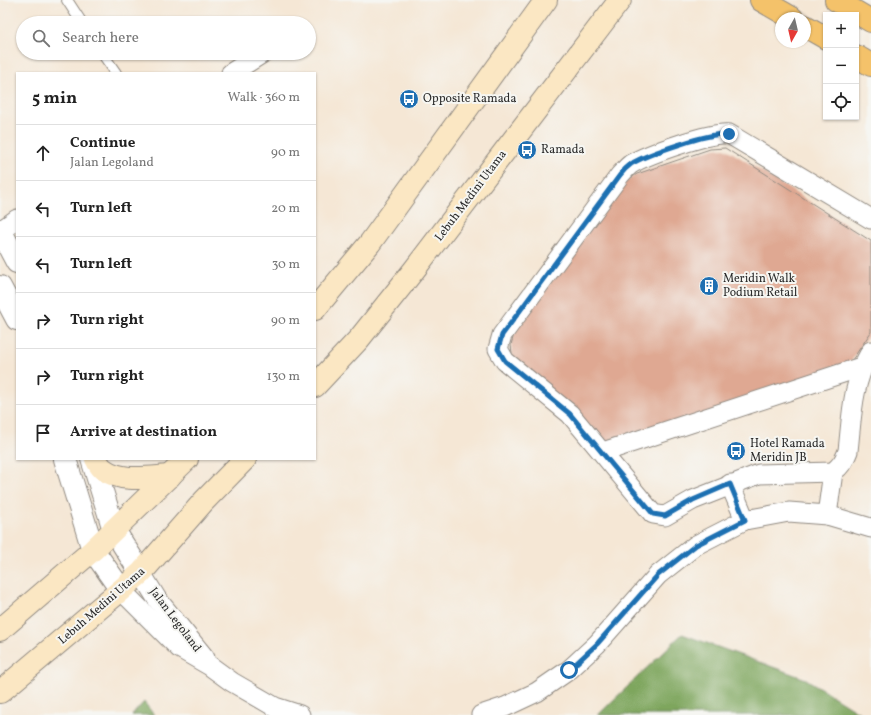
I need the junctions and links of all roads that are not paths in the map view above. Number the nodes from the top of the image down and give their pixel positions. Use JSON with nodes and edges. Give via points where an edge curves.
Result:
{"nodes":[{"id":1,"x":67,"y":0,"type":"edge"},
{"id":2,"x":546,"y":0,"type":"edge"},
{"id":3,"x":620,"y":0,"type":"edge"},
{"id":4,"x":761,"y":0,"type":"edge"},
{"id":5,"x":836,"y":0,"type":"edge"},
{"id":6,"x":782,"y":12,"type":"edge"},
{"id":7,"x":77,"y":16,"type":"edge"},
{"id":8,"x":871,"y":21,"type":"edge"},
{"id":9,"x":811,"y":29,"type":"edge"},
{"id":10,"x":823,"y":36,"type":"edge"},
{"id":11,"x":859,"y":58,"type":"edge"},
{"id":12,"x":107,"y":60,"type":"edge"},
{"id":13,"x":252,"y":60,"type":"edge"},
{"id":14,"x":871,"y":65,"type":"edge"},
{"id":15,"x":115,"y":72,"type":"edge"},
{"id":16,"x":234,"y":72,"type":"edge"},
{"id":17,"x":871,"y":219,"type":"edge"},
{"id":18,"x":16,"y":220,"type":"edge"},
{"id":19,"x":0,"y":231,"type":"edge"},
{"id":20,"x":16,"y":260,"type":"edge"},
{"id":21,"x":0,"y":287,"type":"edge"},
{"id":22,"x":316,"y":308,"type":"edge"},
{"id":23,"x":16,"y":317,"type":"edge"},
{"id":24,"x":866,"y":359,"type":"edge"},
{"id":25,"x":316,"y":385,"type":"edge"},
{"id":26,"x":603,"y":452,"type":"junction"},
{"id":27,"x":66,"y":460,"type":"edge"},
{"id":28,"x":92,"y":460,"type":"edge"},
{"id":29,"x":97,"y":460,"type":"edge"},
{"id":30,"x":186,"y":460,"type":"edge"},
{"id":31,"x":244,"y":460,"type":"edge"},
{"id":32,"x":833,"y":472,"type":"junction"},
{"id":33,"x":170,"y":476,"type":"junction"},
{"id":34,"x":730,"y":484,"type":"junction"},
{"id":35,"x":827,"y":515,"type":"junction"},
{"id":36,"x":745,"y":520,"type":"junction"},
{"id":37,"x":871,"y":528,"type":"edge"},
{"id":38,"x":114,"y":530,"type":"junction"},
{"id":39,"x":93,"y":550,"type":"junction"},
{"id":40,"x":141,"y":573,"type":"junction"},
{"id":41,"x":121,"y":590,"type":"junction"},
{"id":42,"x":0,"y":630,"type":"edge"},
{"id":43,"x":210,"y":666,"type":"junction"},
{"id":44,"x":0,"y":692,"type":"edge"},
{"id":45,"x":300,"y":715,"type":"edge"},
{"id":46,"x":481,"y":715,"type":"edge"}],
"edges":[{"from":1,"to":7,"type":"lane"},
{"from":2,"to":22,"type":"main road","via":[[370,243]]},
{"from":3,"to":25,"type":"main road","name":"Lebuh Medini Utama","via":[[414,270],[359,339]]},
{"from":4,"to":6,"type":"highway"},
{"from":5,"to":8,"type":"highway"},
{"from":9,"to":10,"type":"highway"},
{"from":11,"to":14,"type":"highway"},
{"from":12,"to":15,"type":"lane"},
{"from":13,"to":16,"type":"street"},
{"from":17,"to":26,"type":"street","via":[[729,134],[712,135],[642,158],[630,165],[502,335],[498,349],[505,361],[570,414]]},
{"from":18,"to":19,"type":"street"},
{"from":19,"to":20,"type":"street"},
{"from":21,"to":23,"type":"street"},
{"from":24,"to":26,"type":"street"},
{"from":24,"to":32,"type":"street","via":[[856,382],[848,451]]},
{"from":26,"to":34,"type":"street","via":[[648,510],[659,516],[665,516]]},
{"from":27,"to":39,"type":"street"},
{"from":28,"to":38,"type":"street"},
{"from":29,"to":33,"type":"main road","via":[[103,469],[130,478]]},
{"from":30,"to":33,"type":"main road"},
{"from":31,"to":40,"type":"main road","name":"Lebuh Medini Utama"},
{"from":32,"to":34,"type":"street","via":[[759,474]]},
{"from":32,"to":35,"type":"street"},
{"from":33,"to":38,"type":"main road"},
{"from":34,"to":36,"type":"street"},
{"from":35,"to":36,"type":"street","via":[[789,512]]},
{"from":35,"to":37,"type":"street"},
{"from":36,"to":46,"type":"street","via":[[696,545],[658,575],[597,644],[569,670],[537,692]]},
{"from":38,"to":39,"type":"main road"},
{"from":38,"to":40,"type":"street"},
{"from":39,"to":41,"type":"street"},
{"from":39,"to":42,"type":"main road"},
{"from":40,"to":41,"type":"main road","name":"Lebuh Medini Utama"},
{"from":40,"to":43,"type":"street","name":"Jalan Legoland","via":[[157,599]]},
{"from":41,"to":43,"type":"street","name":"Jalan Legoland","via":[[179,648]]},
{"from":41,"to":44,"type":"main road","name":"Lebuh Medini Utama"},
{"from":43,"to":45,"type":"street","name":"Jalan Legoland","via":[[276,707]]}]}
